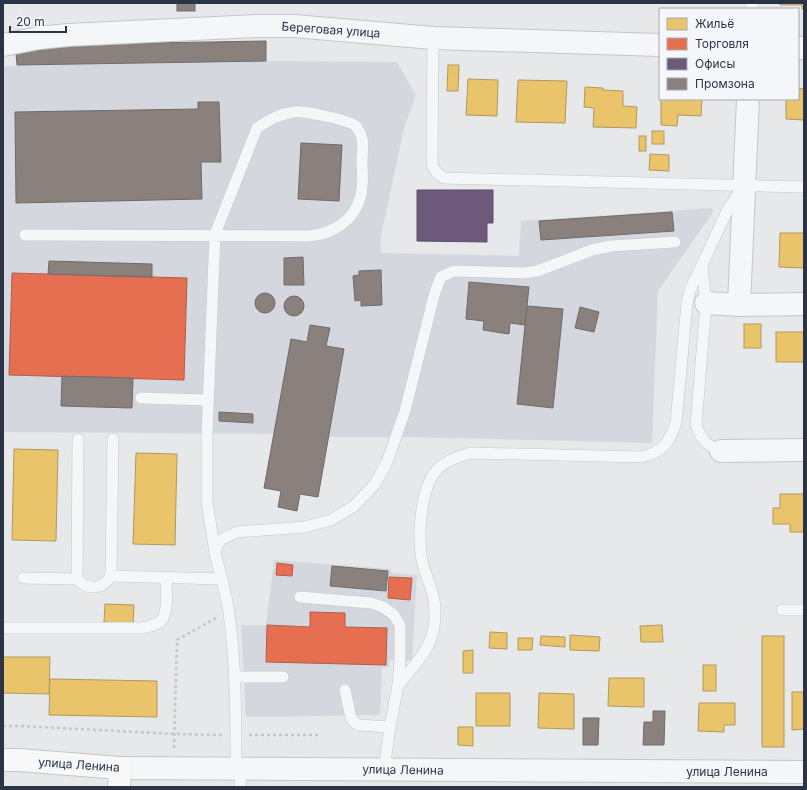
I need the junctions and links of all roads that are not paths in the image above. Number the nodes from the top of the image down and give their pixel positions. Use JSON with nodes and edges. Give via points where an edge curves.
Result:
{"nodes":[{"id":1,"x":433,"y":38,"type":"junction"},
{"id":2,"x":3,"y":45,"type":"edge"},
{"id":3,"x":659,"y":45,"type":"edge"},
{"id":4,"x":748,"y":100,"type":"edge"},
{"id":5,"x":743,"y":186,"type":"junction"},
{"id":6,"x":804,"y":187,"type":"edge"},
{"id":7,"x":215,"y":234,"type":"junction"},
{"id":8,"x":25,"y":235,"type":"dead end"},
{"id":9,"x":675,"y":242,"type":"dead end"},
{"id":10,"x":702,"y":265,"type":"junction"},
{"id":11,"x":706,"y":303,"type":"junction"},
{"id":12,"x":804,"y":304,"type":"edge"},
{"id":13,"x":739,"y":305,"type":"junction"},
{"id":14,"x":140,"y":398,"type":"dead end"},
{"id":15,"x":208,"y":400,"type":"junction"},
{"id":16,"x":78,"y":439,"type":"dead end"},
{"id":17,"x":113,"y":439,"type":"dead end"},
{"id":18,"x":804,"y":450,"type":"edge"},
{"id":19,"x":721,"y":451,"type":"joint"},
{"id":20,"x":215,"y":553,"type":"junction"},
{"id":21,"x":111,"y":576,"type":"junction"},
{"id":22,"x":23,"y":578,"type":"dead end"},
{"id":23,"x":166,"y":578,"type":"junction"},
{"id":24,"x":77,"y":579,"type":"junction"},
{"id":25,"x":222,"y":580,"type":"junction"},
{"id":26,"x":300,"y":598,"type":"dead end"},
{"id":27,"x":782,"y":610,"type":"dead end"},
{"id":28,"x":804,"y":610,"type":"edge"},
{"id":29,"x":3,"y":628,"type":"edge"},
{"id":30,"x":235,"y":677,"type":"junction"},
{"id":31,"x":283,"y":677,"type":"dead end"},
{"id":32,"x":398,"y":685,"type":"junction"},
{"id":33,"x":345,"y":690,"type":"dead end"},
{"id":34,"x":390,"y":727,"type":"junction"},
{"id":35,"x":3,"y":760,"type":"edge"},
{"id":36,"x":384,"y":769,"type":"junction"},
{"id":37,"x":804,"y":772,"type":"edge"},
{"id":38,"x":239,"y":775,"type":"edge"},
{"id":39,"x":120,"y":777,"type":"edge"},
{"id":40,"x":462,"y":779,"type":"edge"}],
"edges":[{"from":1,"to":2,"type":"street","name":"Береговая улица","via":[[294,26],[258,26],[68,35]]},
{"from":1,"to":3,"type":"street","name":"Береговая улица"},
{"from":1,"to":5,"type":"lane","via":[[432,164],[444,178]]},
{"from":4,"to":5,"type":"street"},
{"from":5,"to":6,"type":"lane"},
{"from":5,"to":10,"type":"lane","via":[[727,211]]},
{"from":5,"to":13,"type":"street"},
{"from":7,"to":7,"type":"lane","via":[[257,128],[268,120],[294,111],[356,126],[361,133],[362,145],[361,197],[357,207],[345,222],[321,235]]},
{"from":7,"to":8,"type":"lane"},
{"from":7,"to":15,"type":"lane"},
{"from":9,"to":20,"type":"lane","via":[[611,246],[524,273],[454,271],[441,277],[405,411],[387,462],[374,484],[354,506],[331,520],[305,527],[237,532],[222,539]]},
{"from":10,"to":11,"type":"lane"},
{"from":10,"to":32,"type":"lane","via":[[687,303],[676,423],[671,437],[663,447],[654,454],[641,457],[471,453],[454,457],[435,473],[421,510],[420,537],[423,566],[432,589],[435,606],[434,626],[423,656]]},
{"from":11,"to":13,"type":"street"},
{"from":11,"to":19,"type":"lane","via":[[696,425],[700,437],[709,447]]},
{"from":12,"to":13,"type":"street"},
{"from":14,"to":15,"type":"lane"},
{"from":15,"to":20,"type":"lane","via":[[207,502]]},
{"from":16,"to":24,"type":"lane"},
{"from":17,"to":21,"type":"lane"},
{"from":18,"to":19,"type":"street"},
{"from":20,"to":25,"type":"lane"},
{"from":21,"to":23,"type":"lane"},
{"from":21,"to":24,"type":"lane","via":[[104,585],[93,587]]},
{"from":22,"to":24,"type":"lane"},
{"from":23,"to":25,"type":"lane"},
{"from":23,"to":29,"type":"lane","via":[[166,609],[162,620],[154,625],[140,628]]},
{"from":25,"to":30,"type":"lane","via":[[229,611]]},
{"from":26,"to":32,"type":"lane","via":[[371,603],[383,607],[394,615],[400,625]]},
{"from":27,"to":28,"type":"lane"},
{"from":30,"to":31,"type":"lane"},
{"from":30,"to":38,"type":"lane"},
{"from":32,"to":34,"type":"lane"},
{"from":33,"to":34,"type":"lane","via":[[354,722],[358,725]]},
{"from":34,"to":36,"type":"lane"},
{"from":35,"to":39,"type":"main road","name":"улица Ленина","via":[[19,760]]},
{"from":36,"to":38,"type":"street","name":"улица Ленина"},
{"from":36,"to":40,"type":"street","name":"улица Ленина"},
{"from":37,"to":40,"type":"street","name":"улица Ленина"},
{"from":38,"to":39,"type":"street","name":"улица Ленина","via":[[173,769]]}]}
